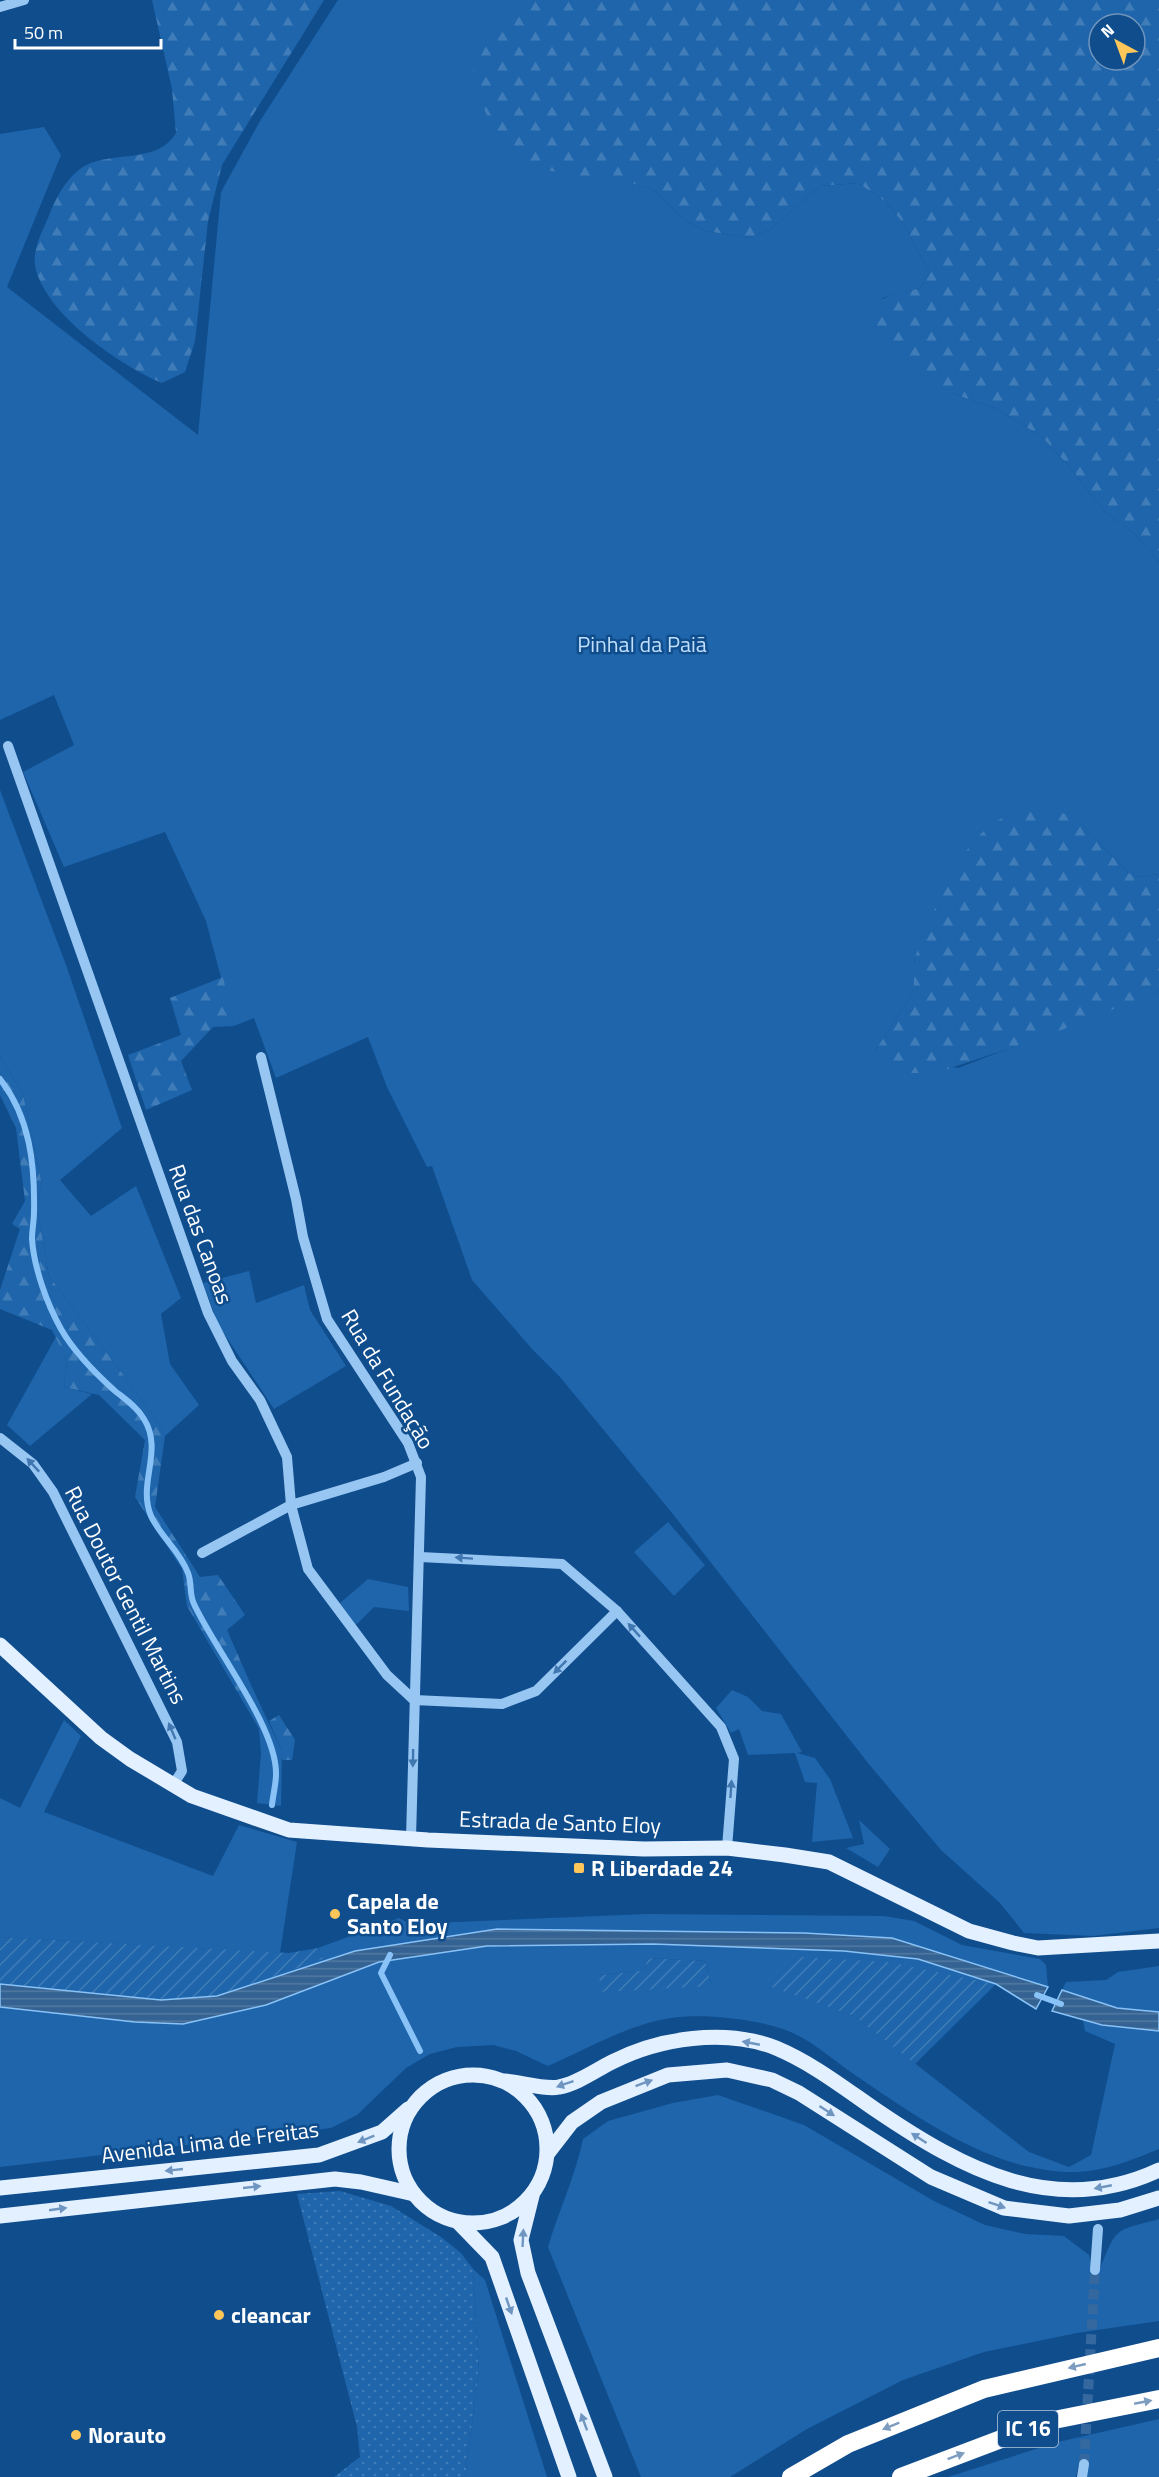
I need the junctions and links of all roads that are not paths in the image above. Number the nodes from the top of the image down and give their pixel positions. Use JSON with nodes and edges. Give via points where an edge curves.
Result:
{"nodes":[{"id":1,"x":24,"y":0,"type":"edge"},
{"id":2,"x":0,"y":6,"type":"edge"},
{"id":3,"x":8,"y":746,"type":"dead end"},
{"id":4,"x":261,"y":1057,"type":"dead end"},
{"id":5,"x":0,"y":1438,"type":"edge"},
{"id":6,"x":417,"y":1463,"type":"junction"},
{"id":7,"x":291,"y":1504,"type":"junction"},
{"id":8,"x":202,"y":1553,"type":"dead end"},
{"id":9,"x":420,"y":1557,"type":"junction"},
{"id":10,"x":617,"y":1611,"type":"junction"},
{"id":11,"x":0,"y":1646,"type":"edge"},
{"id":12,"x":414,"y":1700,"type":"junction"},
{"id":13,"x":173,"y":1785,"type":"junction"},
{"id":14,"x":411,"y":1838,"type":"junction"},
{"id":15,"x":727,"y":1848,"type":"junction"},
{"id":16,"x":1159,"y":1941,"type":"edge"},
{"id":17,"x":505,"y":2081,"type":"junction"},
{"id":18,"x":412,"y":2105,"type":"junction"},
{"id":19,"x":548,"y":2154,"type":"junction"},
{"id":20,"x":1159,"y":2170,"type":"edge"},
{"id":21,"x":0,"y":2188,"type":"edge"},
{"id":22,"x":414,"y":2194,"type":"junction"},
{"id":23,"x":532,"y":2195,"type":"junction"},
{"id":24,"x":1159,"y":2198,"type":"edge"},
{"id":25,"x":0,"y":2216,"type":"edge"},
{"id":26,"x":458,"y":2222,"type":"junction"},
{"id":27,"x":1098,"y":2229,"type":"dead end"},
{"id":28,"x":1095,"y":2270,"type":"tunnel mouth"},
{"id":29,"x":1159,"y":2348,"type":"edge"},
{"id":30,"x":1159,"y":2399,"type":"edge"},
{"id":31,"x":1084,"y":2464,"type":"tunnel mouth"},
{"id":32,"x":569,"y":2477,"type":"edge"},
{"id":33,"x":605,"y":2477,"type":"edge"},
{"id":34,"x":791,"y":2477,"type":"edge"},
{"id":35,"x":901,"y":2477,"type":"edge"},
{"id":36,"x":1082,"y":2477,"type":"edge"}],
"edges":[{"from":1,"to":2,"type":"street"},
{"from":3,"to":7,"type":"street","name":"Rua das Canoas","via":[[208,1313],[232,1361],[260,1400],[287,1457]]},
{"from":4,"to":6,"type":"street","name":"Rua da Fundação","via":[[303,1237],[327,1319]]},
{"from":13,"to":5,"type":"street","name":"Rua Doutor Gentil Martins","one_way":true,"via":[[182,1771],[182,1763],[168,1721],[53,1492],[33,1464]]},
{"from":6,"to":7,"type":"street","via":[[384,1477]]},
{"from":6,"to":9,"type":"street","name":"Rua da Fundação","via":[[421,1477]]},
{"from":7,"to":8,"type":"street"},
{"from":7,"to":12,"type":"street","name":"Rua das Canoas","via":[[308,1569],[387,1675]]},
{"from":10,"to":9,"type":"street","one_way":true,"via":[[562,1564]]},
{"from":9,"to":12,"type":"street","name":"Rua da Fundação"},
{"from":10,"to":12,"type":"street","one_way":true,"via":[[536,1691],[502,1704]]},
{"from":15,"to":10,"type":"street","one_way":true,"via":[[734,1759],[721,1726]]},
{"from":11,"to":13,"type":"main road","name":"Estrada de Santo Eloy","via":[[101,1738]]},
{"from":12,"to":14,"type":"street","name":"Rua da Fundação","one_way":true},
{"from":13,"to":14,"type":"main road","name":"Estrada de Santo Eloy","via":[[212,1805],[289,1830]]},
{"from":14,"to":15,"type":"main road","name":"Estrada de Santo Eloy","via":[[644,1849]]},
{"from":15,"to":16,"type":"main road","name":"Estrada de Santo Eloy","via":[[829,1862],[969,1931],[1013,1943],[1055,1947]]},
{"from":17,"to":18,"type":"main road","via":[[464,2074],[427,2090]]},
{"from":17,"to":19,"type":"main road","via":[[538,2110],[546,2131]]},
{"from":20,"to":17,"type":"main road","one_way":true,"via":[[1101,2189],[1072,2190],[982,2172],[946,2156],[815,2068],[775,2048],[722,2038],[651,2047],[558,2088]]},
{"from":18,"to":21,"type":"main road","name":"Avenida Lima de Freitas","one_way":true,"via":[[382,2132],[319,2155]]},
{"from":18,"to":22,"type":"main road","via":[[399,2140],[399,2159]]},
{"from":19,"to":23,"type":"main road"},
{"from":19,"to":24,"type":"main road","one_way":true,"via":[[572,2122],[601,2102],[668,2075],[727,2070],[772,2080],[799,2093],[931,2177],[1004,2208],[1069,2216],[1120,2210]]},
{"from":25,"to":22,"type":"main road","one_way":true,"via":[[335,2179]]},
{"from":22,"to":26,"type":"main road","via":[[426,2207]]},
{"from":23,"to":26,"type":"main road","via":[[498,2219]]},
{"from":33,"to":23,"type":"main road","one_way":true,"via":[[528,2273],[521,2240]]},
{"from":26,"to":32,"type":"main road","one_way":true,"via":[[492,2257]]},
{"from":27,"to":28,"type":"street"},
{"from":29,"to":34,"type":"highway","number":"IC 16","one_way":true,"via":[[984,2389],[848,2444]]},
{"from":35,"to":30,"type":"highway","number":"IC 16","one_way":true,"via":[[1049,2421]]},
{"from":31,"to":36,"type":"street"}]}
